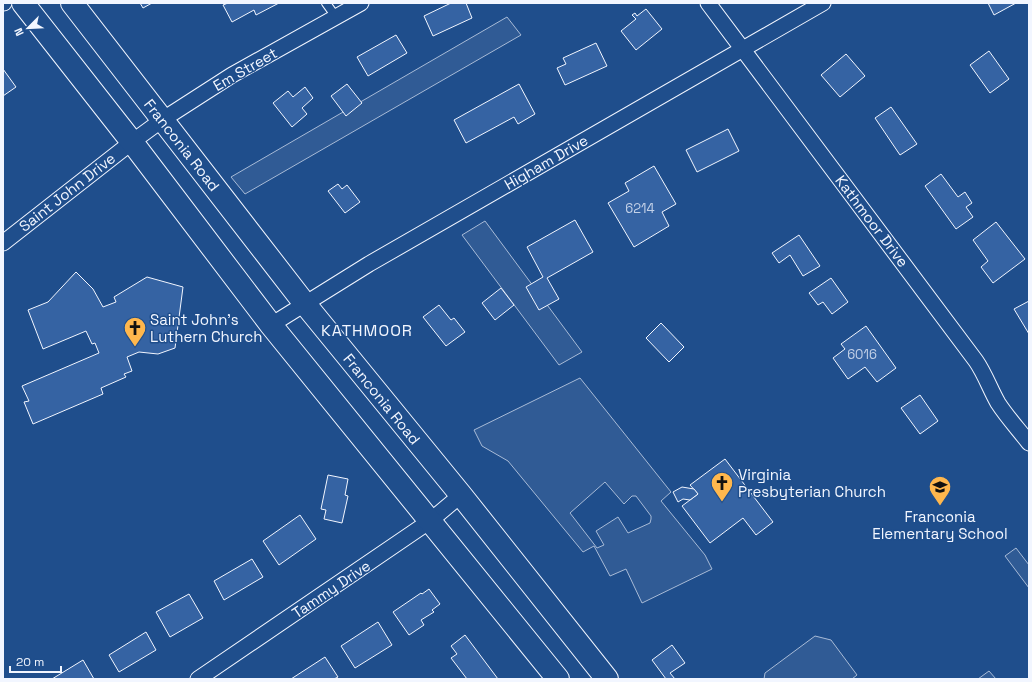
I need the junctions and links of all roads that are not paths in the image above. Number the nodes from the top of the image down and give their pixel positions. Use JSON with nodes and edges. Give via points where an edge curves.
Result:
{"nodes":[{"id":1,"x":23,"y":3,"type":"edge"},
{"id":2,"x":72,"y":3,"type":"edge"},
{"id":3,"x":326,"y":3,"type":"edge"},
{"id":4,"x":362,"y":3,"type":"edge"},
{"id":5,"x":708,"y":3,"type":"edge"},
{"id":6,"x":823,"y":3,"type":"edge"},
{"id":7,"x":336,"y":18,"type":"junction"},
{"id":8,"x":743,"y":49,"type":"junction"},
{"id":9,"x":162,"y":120,"type":"junction"},
{"id":10,"x":132,"y":142,"type":"junction"},
{"id":11,"x":3,"y":243,"type":"edge"},
{"id":12,"x":305,"y":304,"type":"junction"},
{"id":13,"x":271,"y":325,"type":"junction"},
{"id":14,"x":1029,"y":443,"type":"edge"},
{"id":15,"x":461,"y":495,"type":"junction"},
{"id":16,"x":430,"y":521,"type":"junction"},
{"id":17,"x":198,"y":679,"type":"edge"},
{"id":18,"x":558,"y":679,"type":"edge"},
{"id":19,"x":608,"y":679,"type":"edge"}],
"edges":[{"from":1,"to":10,"type":"main road"},
{"from":2,"to":9,"type":"main road","name":"Franconia Road"},
{"from":3,"to":7,"type":"lane"},
{"from":4,"to":7,"type":"street","name":"Em Street"},
{"from":5,"to":8,"type":"street","name":"Kathmoor Drive"},
{"from":6,"to":8,"type":"street","name":"Higham Drive"},
{"from":7,"to":9,"type":"street","name":"Em Street","via":[[232,75]]},
{"from":8,"to":12,"type":"street","name":"Higham Drive"},
{"from":8,"to":14,"type":"street","name":"Kathmoor Drive","via":[[976,361],[999,404]]},
{"from":9,"to":10,"type":"street","name":"Em Street"},
{"from":9,"to":12,"type":"main road","name":"Franconia Road"},
{"from":10,"to":11,"type":"street","name":"Saint John Drive"},
{"from":10,"to":13,"type":"main road"},
{"from":12,"to":13,"type":"street","name":"Higham Drive"},
{"from":12,"to":15,"type":"main road","name":"Franconia Road"},
{"from":13,"to":16,"type":"main road"},
{"from":15,"to":16,"type":"street","name":"Tammy Drive"},
{"from":15,"to":19,"type":"main road","name":"Franconia Road"},
{"from":16,"to":17,"type":"street","name":"Tammy Drive"},
{"from":16,"to":18,"type":"main road"}]}
